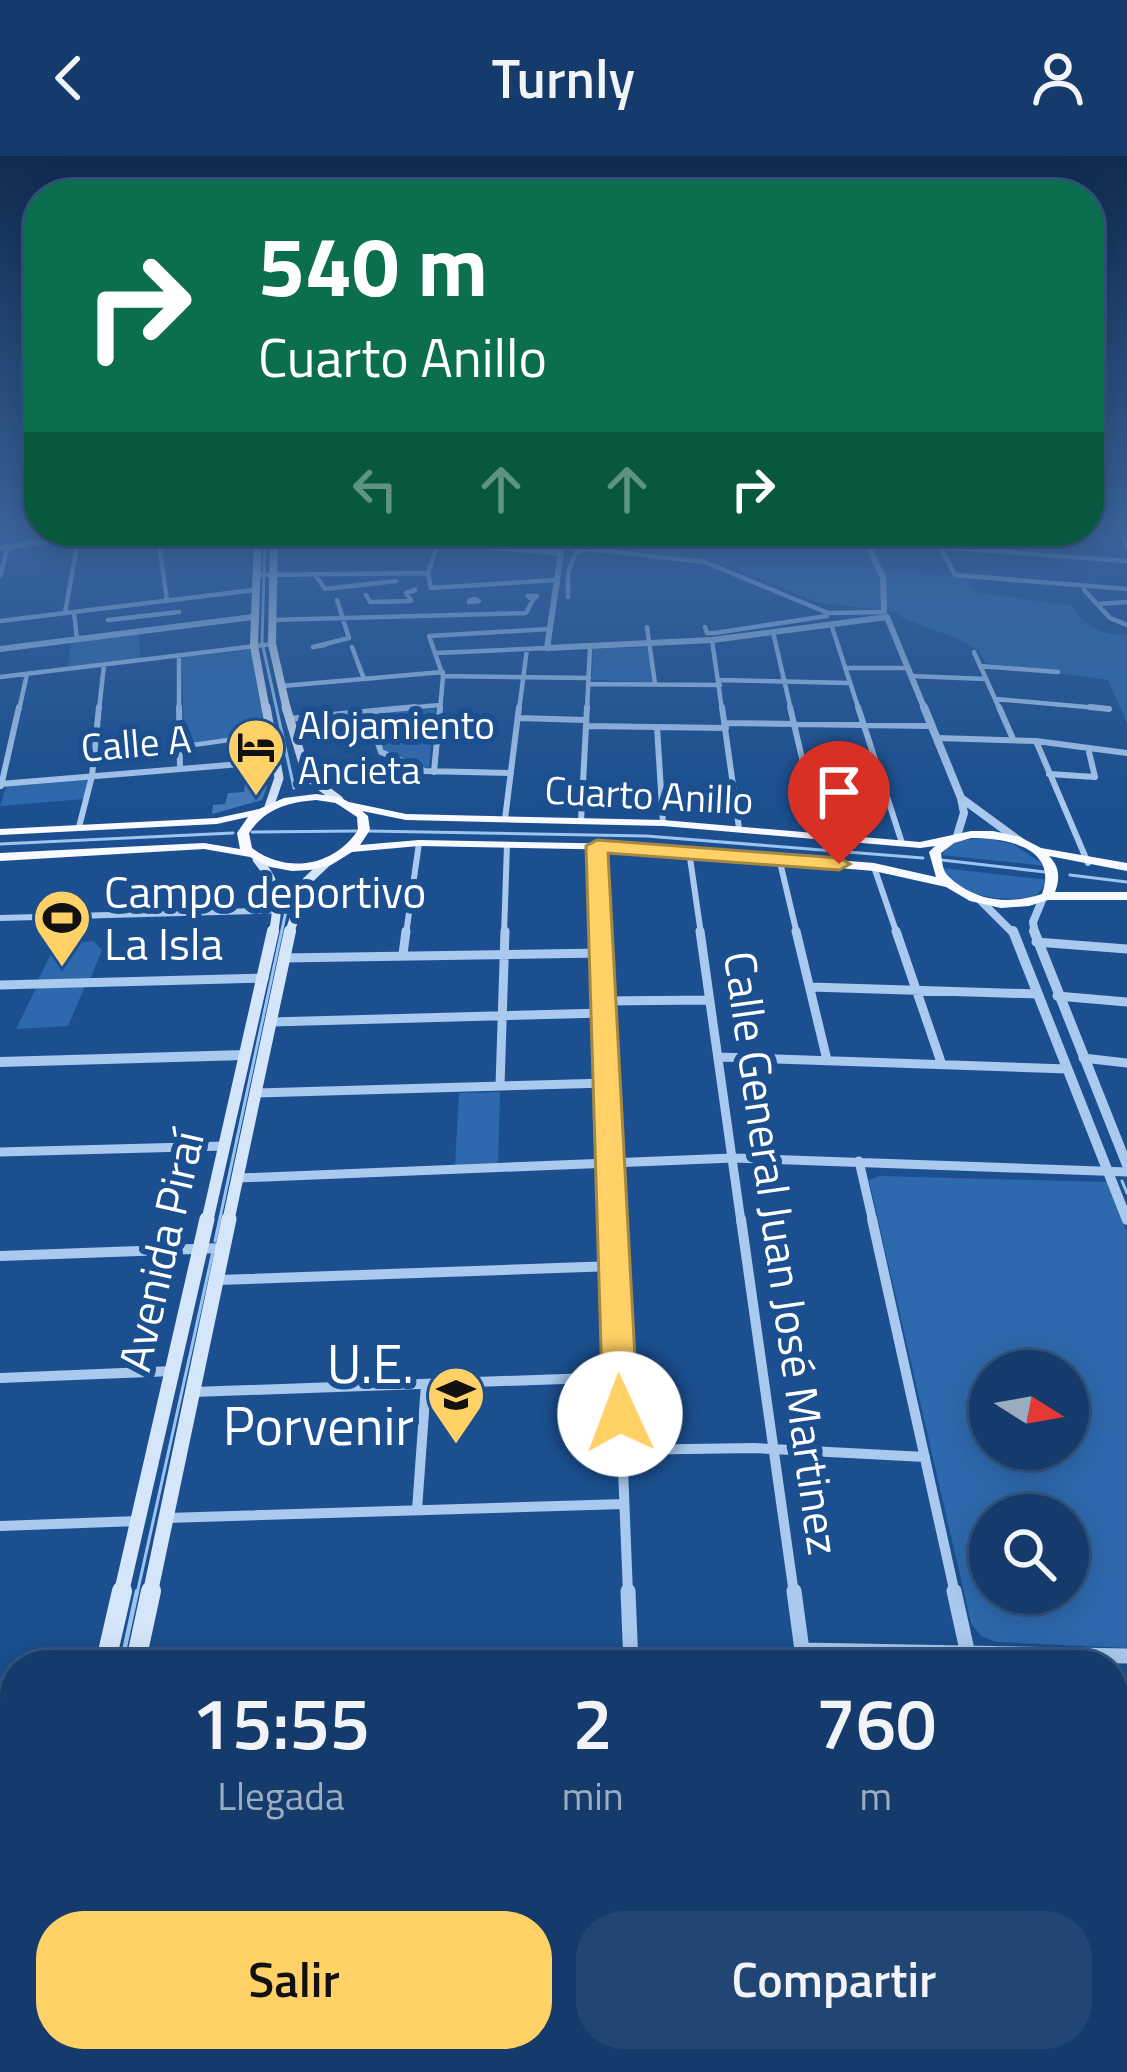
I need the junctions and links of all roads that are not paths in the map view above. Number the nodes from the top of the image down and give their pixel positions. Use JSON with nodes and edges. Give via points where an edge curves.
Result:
{"nodes":[{"id":1,"x":75,"y":624,"type":"edge"},
{"id":2,"x":151,"y":624,"type":"edge"},
{"id":3,"x":191,"y":624,"type":"edge"},
{"id":4,"x":255,"y":624,"type":"edge"},
{"id":5,"x":270,"y":624,"type":"edge"},
{"id":6,"x":343,"y":624,"type":"edge"},
{"id":7,"x":550,"y":624,"type":"edge"},
{"id":8,"x":777,"y":624,"type":"edge"},
{"id":9,"x":802,"y":624,"type":"edge"},
{"id":10,"x":833,"y":624,"type":"edge"},
{"id":11,"x":890,"y":624,"type":"edge"},
{"id":12,"x":705,"y":627,"type":"dead end"},
{"id":13,"x":647,"y":628,"type":"dead end"},
{"id":14,"x":152,"y":629,"type":"junction"},
{"id":15,"x":549,"y":629,"type":"junction"},
{"id":16,"x":773,"y":632,"type":"junction"},
{"id":17,"x":76,"y":639,"type":"junction"},
{"id":18,"x":712,"y":640,"type":"junction"},
{"id":19,"x":270,"y":644,"type":"junction"},
{"id":20,"x":651,"y":644,"type":"junction"},
{"id":21,"x":325,"y":645,"type":"dead end"},
{"id":22,"x":256,"y":646,"type":"junction"},
{"id":23,"x":590,"y":646,"type":"junction"},
{"id":24,"x":352,"y":647,"type":"dead end"},
{"id":25,"x":547,"y":648,"type":"junction"},
{"id":26,"x":0,"y":649,"type":"edge"},
{"id":27,"x":527,"y":649,"type":"junction"},
{"id":28,"x":974,"y":652,"type":"dead end"},
{"id":29,"x":436,"y":653,"type":"junction"},
{"id":30,"x":179,"y":656,"type":"junction"},
{"id":31,"x":104,"y":664,"type":"junction"},
{"id":32,"x":980,"y":666,"type":"junction"},
{"id":33,"x":845,"y":668,"type":"junction"},
{"id":34,"x":909,"y":672,"type":"junction"},
{"id":35,"x":1058,"y":672,"type":"dead end"},
{"id":36,"x":27,"y":674,"type":"junction"},
{"id":37,"x":443,"y":674,"type":"junction"},
{"id":38,"x":0,"y":677,"type":"edge"},
{"id":39,"x":524,"y":677,"type":"junction"},
{"id":40,"x":364,"y":679,"type":"junction"},
{"id":41,"x":986,"y":679,"type":"junction"},
{"id":42,"x":588,"y":681,"type":"junction"},
{"id":43,"x":784,"y":681,"type":"junction"},
{"id":44,"x":720,"y":682,"type":"junction"},
{"id":45,"x":850,"y":683,"type":"junction"},
{"id":46,"x":655,"y":684,"type":"junction"},
{"id":47,"x":282,"y":686,"type":"junction"},
{"id":48,"x":996,"y":699,"type":"junction"},
{"id":49,"x":440,"y":705,"type":"junction"},
{"id":50,"x":1109,"y":709,"type":"dead end"},
{"id":51,"x":367,"y":712,"type":"junction"},
{"id":52,"x":518,"y":718,"type":"junction"},
{"id":53,"x":289,"y":719,"type":"junction"},
{"id":54,"x":586,"y":723,"type":"junction"},
{"id":55,"x":794,"y":724,"type":"junction"},
{"id":56,"x":864,"y":725,"type":"junction"},
{"id":57,"x":725,"y":726,"type":"junction"},
{"id":58,"x":931,"y":726,"type":"junction"},
{"id":59,"x":657,"y":727,"type":"junction"},
{"id":60,"x":271,"y":734,"type":"junction"},
{"id":61,"x":937,"y":738,"type":"junction"},
{"id":62,"x":1013,"y":739,"type":"junction"},
{"id":63,"x":1036,"y":741,"type":"junction"},
{"id":64,"x":179,"y":747,"type":"junction"},
{"id":65,"x":1089,"y":752,"type":"dead end"},
{"id":66,"x":1127,"y":755,"type":"edge"},
{"id":67,"x":277,"y":761,"type":"junction"},
{"id":68,"x":180,"y":769,"type":"junction"},
{"id":69,"x":434,"y":772,"type":"junction"},
{"id":70,"x":511,"y":772,"type":"junction"},
{"id":71,"x":1049,"y":774,"type":"junction"},
{"id":72,"x":92,"y":776,"type":"junction"},
{"id":73,"x":1,"y":785,"type":"edge"},
{"id":74,"x":961,"y":798,"type":"junction"},
{"id":75,"x":345,"y":802,"type":"junction"},
{"id":76,"x":265,"y":809,"type":"junction"},
{"id":77,"x":506,"y":819,"type":"junction"},
{"id":78,"x":581,"y":821,"type":"junction"},
{"id":79,"x":663,"y":823,"type":"junction"},
{"id":80,"x":79,"y":827,"type":"junction"},
{"id":81,"x":739,"y":828,"type":"junction"},
{"id":82,"x":0,"y":832,"type":"edge"},
{"id":83,"x":820,"y":835,"type":"junction"},
{"id":84,"x":419,"y":843,"type":"junction"},
{"id":85,"x":902,"y":843,"type":"junction"},
{"id":86,"x":946,"y":843,"type":"junction"},
{"id":87,"x":1025,"y":844,"type":"junction"},
{"id":88,"x":356,"y":845,"type":"junction"},
{"id":89,"x":507,"y":845,"type":"junction"},
{"id":90,"x":597,"y":846,"type":"junction"},
{"id":91,"x":689,"y":851,"type":"junction"},
{"id":92,"x":254,"y":856,"type":"junction"},
{"id":93,"x":0,"y":857,"type":"edge"},
{"id":94,"x":779,"y":859,"type":"junction"},
{"id":95,"x":327,"y":862,"type":"junction"},
{"id":96,"x":1088,"y":863,"type":"junction"},
{"id":97,"x":874,"y":867,"type":"junction"},
{"id":98,"x":1127,"y":867,"type":"edge"},
{"id":99,"x":949,"y":884,"type":"junction"},
{"id":100,"x":1127,"y":896,"type":"edge"},
{"id":101,"x":1046,"y":897,"type":"junction"},
{"id":102,"x":981,"y":901,"type":"junction"},
{"id":103,"x":286,"y":910,"type":"junction"},
{"id":104,"x":0,"y":918,"type":"edge"},
{"id":105,"x":1036,"y":942,"type":"junction"},
{"id":106,"x":1127,"y":949,"type":"edge"},
{"id":107,"x":601,"y":953,"type":"junction"},
{"id":108,"x":504,"y":954,"type":"junction"},
{"id":109,"x":403,"y":955,"type":"junction"},
{"id":110,"x":284,"y":958,"type":"junction"},
{"id":111,"x":263,"y":978,"type":"junction"},
{"id":112,"x":1052,"y":983,"type":"junction"},
{"id":113,"x":0,"y":985,"type":"edge"},
{"id":114,"x":811,"y":988,"type":"junction"},
{"id":115,"x":1036,"y":988,"type":"junction"},
{"id":116,"x":914,"y":989,"type":"junction"},
{"id":117,"x":1058,"y":996,"type":"junction"},
{"id":118,"x":709,"y":1000,"type":"junction"},
{"id":119,"x":1127,"y":1002,"type":"edge"},
{"id":120,"x":603,"y":1007,"type":"junction"},
{"id":121,"x":502,"y":1016,"type":"junction"},
{"id":122,"x":271,"y":1022,"type":"junction"},
{"id":123,"x":263,"y":1053,"type":"junction"},
{"id":124,"x":246,"y":1054,"type":"junction"},
{"id":125,"x":718,"y":1057,"type":"junction"},
{"id":126,"x":1083,"y":1058,"type":"junction"},
{"id":127,"x":827,"y":1060,"type":"junction"},
{"id":128,"x":0,"y":1062,"type":"edge"},
{"id":129,"x":941,"y":1062,"type":"junction"},
{"id":130,"x":1127,"y":1063,"type":"edge"},
{"id":131,"x":1067,"y":1069,"type":"junction"},
{"id":132,"x":607,"y":1083,"type":"junction"},
{"id":133,"x":500,"y":1086,"type":"junction"},
{"id":134,"x":256,"y":1093,"type":"junction"},
{"id":135,"x":1112,"y":1130,"type":"junction"},
{"id":136,"x":1127,"y":1131,"type":"edge"},
{"id":137,"x":225,"y":1146,"type":"junction"},
{"id":138,"x":0,"y":1151,"type":"edge"},
{"id":139,"x":733,"y":1158,"type":"junction"},
{"id":140,"x":859,"y":1161,"type":"junction"},
{"id":141,"x":610,"y":1164,"type":"junction"},
{"id":142,"x":1127,"y":1169,"type":"edge"},
{"id":143,"x":1107,"y":1171,"type":"junction"},
{"id":144,"x":240,"y":1178,"type":"junction"},
{"id":145,"x":1127,"y":1220,"type":"edge"},
{"id":146,"x":204,"y":1248,"type":"junction"},
{"id":147,"x":223,"y":1248,"type":"junction"},
{"id":148,"x":0,"y":1256,"type":"edge"},
{"id":149,"x":614,"y":1266,"type":"junction"},
{"id":150,"x":218,"y":1280,"type":"junction"},
{"id":151,"x":173,"y":1371,"type":"junction"},
{"id":152,"x":619,"y":1377,"type":"junction"},
{"id":153,"x":0,"y":1378,"type":"edge"},
{"id":154,"x":427,"y":1384,"type":"junction"},
{"id":155,"x":194,"y":1392,"type":"junction"},
{"id":156,"x":181,"y":1443,"type":"junction"},
{"id":157,"x":158,"y":1444,"type":"junction"},
{"id":158,"x":622,"y":1450,"type":"junction"},
{"id":159,"x":774,"y":1452,"type":"junction"},
{"id":160,"x":925,"y":1457,"type":"junction"},
{"id":161,"x":624,"y":1504,"type":"junction"},
{"id":162,"x":416,"y":1510,"type":"junction"},
{"id":163,"x":167,"y":1518,"type":"junction"},
{"id":164,"x":138,"y":1521,"type":"junction"},
{"id":165,"x":0,"y":1526,"type":"edge"},
{"id":166,"x":108,"y":1650,"type":"edge"},
{"id":167,"x":138,"y":1650,"type":"edge"},
{"id":168,"x":630,"y":1650,"type":"edge"},
{"id":169,"x":802,"y":1650,"type":"edge"},
{"id":170,"x":968,"y":1650,"type":"edge"}],
"edges":[{"from":1,"to":17,"type":"street"},
{"from":2,"to":14,"type":"street"},
{"from":3,"to":14,"type":"street"},
{"from":4,"to":22,"type":"main road"},
{"from":5,"to":19,"type":"main road"},
{"from":6,"to":21,"type":"street","via":[[349,638]]},
{"from":7,"to":15,"type":"street"},
{"from":8,"to":12,"type":"street","via":[[715,633]]},
{"from":9,"to":16,"type":"street"},
{"from":10,"to":33,"type":"street"},
{"from":11,"to":34,"type":"street"},
{"from":13,"to":20,"type":"street"},
{"from":14,"to":17,"type":"street"},
{"from":15,"to":25,"type":"street"},
{"from":15,"to":29,"type":"street","via":[[436,633],[429,638]]},
{"from":16,"to":18,"type":"street"},
{"from":16,"to":43,"type":"street"},
{"from":17,"to":26,"type":"street"},
{"from":18,"to":20,"type":"street"},
{"from":18,"to":44,"type":"street"},
{"from":19,"to":22,"type":"street"},
{"from":19,"to":47,"type":"main road"},
{"from":20,"to":23,"type":"street"},
{"from":20,"to":46,"type":"street"},
{"from":22,"to":30,"type":"street"},
{"from":22,"to":60,"type":"main road"},
{"from":23,"to":25,"type":"street"},
{"from":23,"to":42,"type":"street"},
{"from":24,"to":40,"type":"street"},
{"from":25,"to":27,"type":"street"},
{"from":27,"to":29,"type":"street"},
{"from":27,"to":39,"type":"street"},
{"from":28,"to":32,"type":"street"},
{"from":29,"to":37,"type":"street"},
{"from":30,"to":31,"type":"street"},
{"from":30,"to":64,"type":"street"},
{"from":31,"to":36,"type":"street"},
{"from":31,"to":72,"type":"street"},
{"from":32,"to":35,"type":"street"},
{"from":32,"to":41,"type":"street"},
{"from":33,"to":34,"type":"street"},
{"from":33,"to":45,"type":"street"},
{"from":34,"to":41,"type":"street"},
{"from":34,"to":58,"type":"street"},
{"from":36,"to":38,"type":"street"},
{"from":36,"to":73,"type":"street"},
{"from":37,"to":39,"type":"street"},
{"from":37,"to":40,"type":"street"},
{"from":37,"to":49,"type":"street"},
{"from":39,"to":42,"type":"street"},
{"from":39,"to":52,"type":"street"},
{"from":40,"to":47,"type":"street"},
{"from":41,"to":48,"type":"street"},
{"from":42,"to":46,"type":"street"},
{"from":42,"to":54,"type":"street"},
{"from":43,"to":44,"type":"street"},
{"from":43,"to":45,"type":"street"},
{"from":43,"to":55,"type":"street"},
{"from":44,"to":46,"type":"street"},
{"from":44,"to":57,"type":"street"},
{"from":45,"to":56,"type":"street"},
{"from":47,"to":53,"type":"main road"},
{"from":48,"to":50,"type":"street"},
{"from":48,"to":62,"type":"street"},
{"from":49,"to":51,"type":"street"},
{"from":49,"to":69,"type":"street"},
{"from":51,"to":53,"type":"street"},
{"from":51,"to":69,"type":"street","via":[[381,752]]},
{"from":52,"to":54,"type":"street"},
{"from":52,"to":70,"type":"street"},
{"from":53,"to":75,"type":"main road","via":[[307,776]]},
{"from":54,"to":59,"type":"street"},
{"from":54,"to":78,"type":"street"},
{"from":55,"to":56,"type":"street"},
{"from":55,"to":57,"type":"street"},
{"from":55,"to":83,"type":"street"},
{"from":56,"to":58,"type":"street"},
{"from":56,"to":85,"type":"street"},
{"from":57,"to":59,"type":"street"},
{"from":57,"to":81,"type":"street"},
{"from":58,"to":61,"type":"street"},
{"from":59,"to":79,"type":"street"},
{"from":60,"to":64,"type":"street"},
{"from":60,"to":67,"type":"main road"},
{"from":61,"to":62,"type":"street"},
{"from":61,"to":74,"type":"street"},
{"from":62,"to":63,"type":"street"},
{"from":63,"to":66,"type":"street"},
{"from":63,"to":71,"type":"street"},
{"from":64,"to":68,"type":"street"},
{"from":65,"to":71,"type":"street","via":[[1095,777]]},
{"from":67,"to":68,"type":"street","name":"Calle A"},
{"from":67,"to":76,"type":"main road","via":[[278,787]]},
{"from":68,"to":72,"type":"street","name":"Calle A"},
{"from":69,"to":70,"type":"street"},
{"from":70,"to":77,"type":"street"},
{"from":71,"to":96,"type":"street"},
{"from":72,"to":73,"type":"street","name":"Calle A"},
{"from":72,"to":80,"type":"street"},
{"from":74,"to":86,"type":"street","via":[[963,821]]},
{"from":74,"to":87,"type":"street"},
{"from":75,"to":76,"type":"highway","name":"Cuarto Anillo","via":[[304,797]]},
{"from":75,"to":77,"type":"highway","name":"Cuarto Anillo","via":[[406,817]]},
{"from":75,"to":88,"type":"highway","via":[[364,822]]},
{"from":76,"to":80,"type":"highway","via":[[217,821]]},
{"from":76,"to":92,"type":"highway","via":[[243,841]]},
{"from":77,"to":78,"type":"highway","name":"Cuarto Anillo"},
{"from":78,"to":79,"type":"highway","name":"Cuarto Anillo"},
{"from":79,"to":81,"type":"highway","name":"Cuarto Anillo"},
{"from":80,"to":82,"type":"highway"},
{"from":81,"to":83,"type":"highway","name":"Cuarto Anillo"},
{"from":83,"to":85,"type":"highway","name":"Cuarto Anillo"},
{"from":84,"to":88,"type":"highway","name":"Cuarto Anillo"},
{"from":84,"to":89,"type":"highway","name":"Cuarto Anillo"},
{"from":84,"to":109,"type":"street"},
{"from":85,"to":86,"type":"highway","name":"Cuarto Anillo"},
{"from":86,"to":87,"type":"highway","name":"Cuarto Anillo","via":[[981,833]]},
{"from":86,"to":99,"type":"highway","via":[[936,867]]},
{"from":87,"to":96,"type":"highway"},
{"from":87,"to":101,"type":"highway","via":[[1051,865],[1055,880]]},
{"from":88,"to":95,"type":"highway"},
{"from":89,"to":90,"type":"highway","name":"Cuarto Anillo"},
{"from":89,"to":108,"type":"street"},
{"from":90,"to":91,"type":"highway","name":"Cuarto Anillo"},
{"from":90,"to":107,"type":"street"},
{"from":91,"to":94,"type":"highway","name":"Cuarto Anillo"},
{"from":91,"to":118,"type":"street","name":"Calle General Juan José Martinez"},
{"from":92,"to":93,"type":"highway","via":[[204,846]]},
{"from":92,"to":95,"type":"highway","via":[[297,867]]},
{"from":92,"to":103,"type":"main road"},
{"from":94,"to":97,"type":"highway","name":"Cuarto Anillo"},
{"from":94,"to":114,"type":"street"},
{"from":95,"to":103,"type":"main road","name":"Avenida Piraí"},
{"from":96,"to":98,"type":"highway"},
{"from":97,"to":99,"type":"highway","name":"Cuarto Anillo"},
{"from":97,"to":116,"type":"street"},
{"from":99,"to":102,"type":"highway"},
{"from":100,"to":101,"type":"highway"},
{"from":101,"to":102,"type":"highway","via":[[1016,905]]},
{"from":101,"to":105,"type":"street","via":[[1033,922]]},
{"from":102,"to":115,"type":"street","via":[[1007,921]]},
{"from":103,"to":104,"type":"street"},
{"from":103,"to":110,"type":"main road","name":"Avenida Piraí"},
{"from":103,"to":111,"type":"main road","name":"Avenida Piraí"},
{"from":105,"to":106,"type":"street"},
{"from":105,"to":112,"type":"street"},
{"from":107,"to":108,"type":"street"},
{"from":107,"to":120,"type":"street"},
{"from":108,"to":109,"type":"street"},
{"from":108,"to":121,"type":"street"},
{"from":109,"to":110,"type":"street"},
{"from":110,"to":122,"type":"main road","name":"Avenida Piraí"},
{"from":111,"to":113,"type":"street"},
{"from":111,"to":124,"type":"main road","name":"Avenida Piraí"},
{"from":112,"to":115,"type":"street"},
{"from":112,"to":117,"type":"street"},
{"from":114,"to":116,"type":"street"},
{"from":114,"to":127,"type":"street"},
{"from":115,"to":116,"type":"street"},
{"from":115,"to":131,"type":"street"},
{"from":116,"to":129,"type":"street"},
{"from":117,"to":119,"type":"street"},
{"from":117,"to":126,"type":"street"},
{"from":118,"to":120,"type":"street"},
{"from":118,"to":125,"type":"street","name":"Calle General Juan José Martinez"},
{"from":120,"to":121,"type":"street"},
{"from":120,"to":132,"type":"street"},
{"from":121,"to":122,"type":"street"},
{"from":121,"to":133,"type":"street"},
{"from":122,"to":123,"type":"main road","name":"Avenida Piraí"},
{"from":123,"to":124,"type":"street"},
{"from":123,"to":134,"type":"main road","name":"Avenida Piraí"},
{"from":124,"to":128,"type":"street"},
{"from":124,"to":137,"type":"main road","name":"Avenida Piraí"},
{"from":125,"to":127,"type":"street"},
{"from":125,"to":139,"type":"street","name":"Calle General Juan José Martinez"},
{"from":126,"to":130,"type":"street"},
{"from":126,"to":135,"type":"street"},
{"from":127,"to":129,"type":"street"},
{"from":129,"to":131,"type":"street"},
{"from":131,"to":143,"type":"street"},
{"from":132,"to":133,"type":"street"},
{"from":132,"to":141,"type":"street"},
{"from":133,"to":134,"type":"street"},
{"from":134,"to":144,"type":"main road","name":"Avenida Piraí"},
{"from":135,"to":136,"type":"street"},
{"from":135,"to":142,"type":"street"},
{"from":137,"to":138,"type":"street"},
{"from":137,"to":146,"type":"main road","name":"Avenida Piraí"},
{"from":139,"to":140,"type":"street"},
{"from":139,"to":141,"type":"street"},
{"from":139,"to":159,"type":"street","name":"Calle General Juan José Martinez"},
{"from":140,"to":143,"type":"street"},
{"from":140,"to":160,"type":"street"},
{"from":141,"to":144,"type":"street"},
{"from":141,"to":149,"type":"street"},
{"from":142,"to":143,"type":"street"},
{"from":143,"to":145,"type":"street"},
{"from":144,"to":147,"type":"main road","name":"Avenida Piraí"},
{"from":146,"to":147,"type":"street"},
{"from":146,"to":148,"type":"street"},
{"from":146,"to":151,"type":"main road","name":"Avenida Piraí"},
{"from":147,"to":150,"type":"main road","name":"Avenida Piraí"},
{"from":149,"to":150,"type":"street"},
{"from":149,"to":152,"type":"street"},
{"from":150,"to":155,"type":"main road","name":"Avenida Piraí"},
{"from":151,"to":153,"type":"street"},
{"from":151,"to":157,"type":"main road","name":"Avenida Piraí"},
{"from":152,"to":154,"type":"street"},
{"from":152,"to":158,"type":"street"},
{"from":154,"to":155,"type":"street"},
{"from":154,"to":162,"type":"street"},
{"from":155,"to":156,"type":"main road","name":"Avenida Piraí"},
{"from":156,"to":157,"type":"main road"},
{"from":156,"to":163,"type":"main road","name":"Avenida Piraí"},
{"from":157,"to":164,"type":"main road","name":"Avenida Piraí"},
{"from":158,"to":159,"type":"street"},
{"from":158,"to":161,"type":"street"},
{"from":159,"to":160,"type":"street"},
{"from":159,"to":169,"type":"street","name":"Calle General Juan José Martinez"},
{"from":160,"to":170,"type":"street"},
{"from":161,"to":162,"type":"street"},
{"from":161,"to":168,"type":"street"},
{"from":162,"to":163,"type":"street"},
{"from":163,"to":167,"type":"main road","name":"Avenida Piraí"},
{"from":164,"to":165,"type":"street"},
{"from":164,"to":166,"type":"main road","name":"Avenida Piraí"}]}
